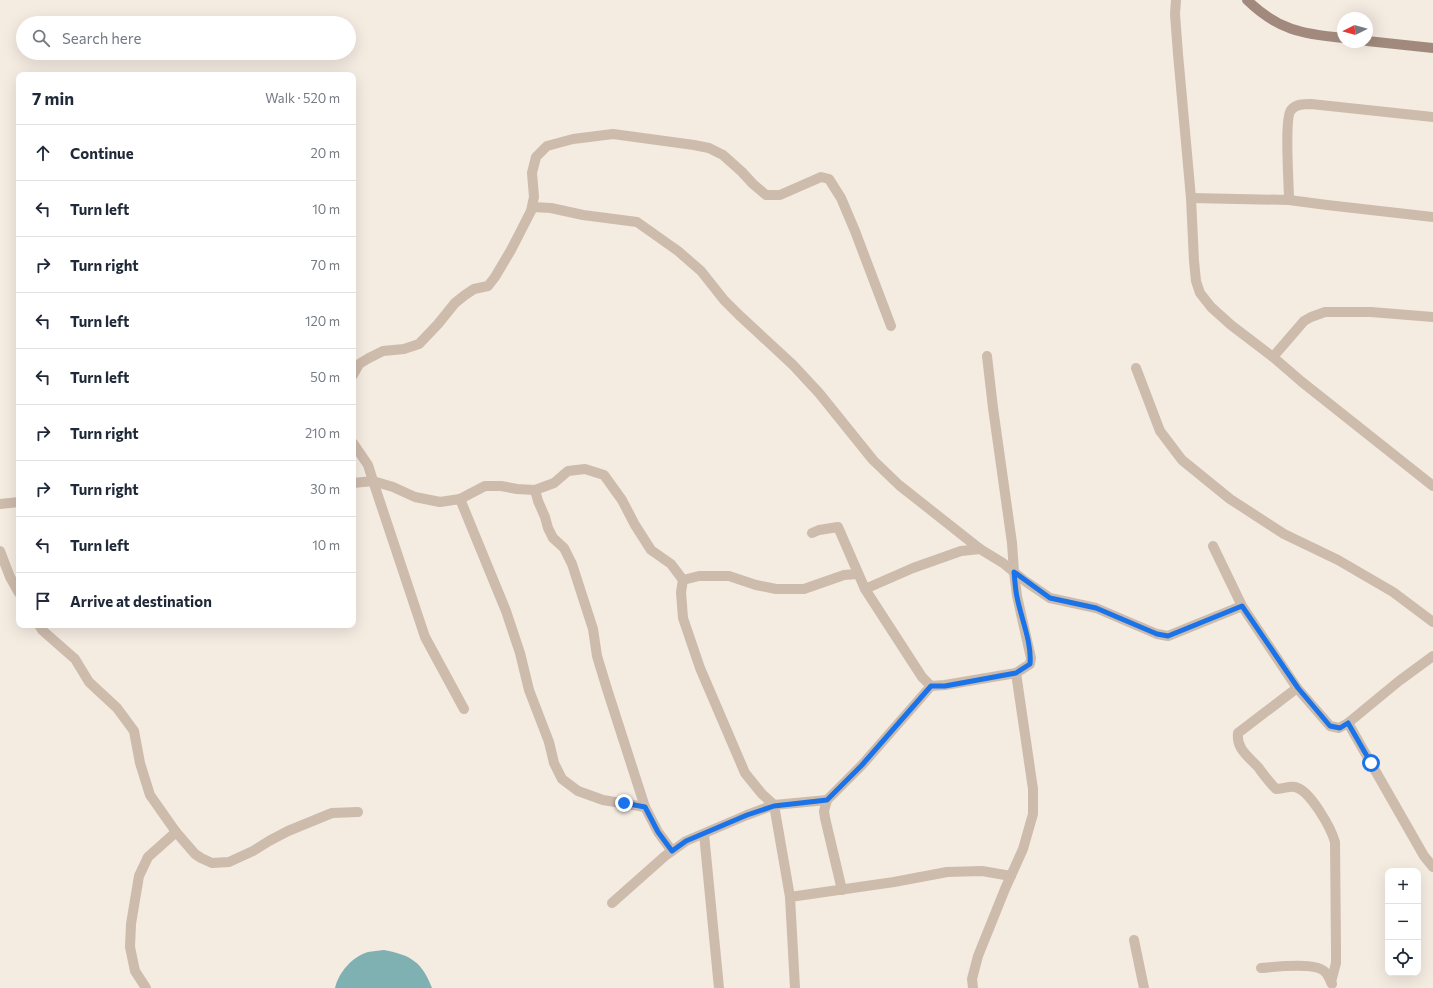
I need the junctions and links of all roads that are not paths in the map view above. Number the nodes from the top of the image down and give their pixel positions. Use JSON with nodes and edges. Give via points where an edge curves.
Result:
{"nodes":[{"id":1,"x":1176,"y":0,"type":"edge"},
{"id":2,"x":1247,"y":0,"type":"edge"},
{"id":3,"x":1337,"y":37,"type":"edge"},
{"id":4,"x":1373,"y":42,"type":"edge"},
{"id":5,"x":1433,"y":48,"type":"edge"},
{"id":6,"x":1433,"y":117,"type":"edge"},
{"id":7,"x":1191,"y":198,"type":"junction"},
{"id":8,"x":1289,"y":200,"type":"junction"},
{"id":9,"x":532,"y":207,"type":"junction"},
{"id":10,"x":1433,"y":217,"type":"edge"},
{"id":11,"x":1433,"y":317,"type":"edge"},
{"id":12,"x":891,"y":326,"type":"dead end"},
{"id":13,"x":987,"y":356,"type":"dead end"},
{"id":14,"x":1273,"y":357,"type":"junction"},
{"id":15,"x":1136,"y":368,"type":"dead end"},
{"id":16,"x":356,"y":370,"type":"edge"},
{"id":17,"x":356,"y":447,"type":"edge"},
{"id":18,"x":372,"y":482,"type":"junction"},
{"id":19,"x":356,"y":483,"type":"edge"},
{"id":20,"x":1433,"y":486,"type":"edge"},
{"id":21,"x":535,"y":490,"type":"junction"},
{"id":22,"x":460,"y":499,"type":"junction"},
{"id":23,"x":16,"y":502,"type":"edge"},
{"id":24,"x":0,"y":504,"type":"edge"},
{"id":25,"x":812,"y":533,"type":"dead end"},
{"id":26,"x":1213,"y":546,"type":"dead end"},
{"id":27,"x":980,"y":549,"type":"junction"},
{"id":28,"x":0,"y":551,"type":"edge"},
{"id":29,"x":1014,"y":572,"type":"junction"},
{"id":30,"x":858,"y":574,"type":"junction"},
{"id":31,"x":683,"y":580,"type":"junction"},
{"id":32,"x":16,"y":588,"type":"edge"},
{"id":33,"x":865,"y":589,"type":"junction"},
{"id":34,"x":1242,"y":606,"type":"junction"},
{"id":35,"x":1433,"y":622,"type":"edge"},
{"id":36,"x":41,"y":628,"type":"edge"},
{"id":37,"x":1433,"y":656,"type":"edge"},
{"id":38,"x":1016,"y":673,"type":"junction"},
{"id":39,"x":931,"y":686,"type":"junction"},
{"id":40,"x":1298,"y":688,"type":"junction"},
{"id":41,"x":464,"y":709,"type":"dead end"},
{"id":42,"x":1348,"y":723,"type":"junction"},
{"id":43,"x":827,"y":800,"type":"junction"},
{"id":44,"x":774,"y":806,"type":"junction"},
{"id":45,"x":645,"y":807,"type":"junction"},
{"id":46,"x":358,"y":812,"type":"dead end"},
{"id":47,"x":176,"y":832,"type":"junction"},
{"id":48,"x":704,"y":834,"type":"junction"},
{"id":49,"x":672,"y":851,"type":"junction"},
{"id":50,"x":1433,"y":867,"type":"edge"},
{"id":51,"x":1011,"y":876,"type":"junction"},
{"id":52,"x":842,"y":890,"type":"junction"},
{"id":53,"x":790,"y":897,"type":"junction"},
{"id":54,"x":612,"y":903,"type":"dead end"},
{"id":55,"x":1134,"y":940,"type":"dead end"},
{"id":56,"x":1261,"y":968,"type":"dead end"},
{"id":57,"x":1332,"y":985,"type":"edge"},
{"id":58,"x":146,"y":988,"type":"edge"},
{"id":59,"x":719,"y":988,"type":"edge"},
{"id":60,"x":795,"y":988,"type":"edge"},
{"id":61,"x":973,"y":988,"type":"edge"},
{"id":62,"x":1144,"y":988,"type":"edge"}],
"edges":[{"from":1,"to":7,"type":"street","via":[[1178,54]]},
{"from":2,"to":3,"type":"street","via":[[1278,24],[1305,33]]},
{"from":4,"to":5,"type":"street"},
{"from":6,"to":8,"type":"street","via":[[1311,104],[1296,106],[1290,111],[1288,127]]},
{"from":7,"to":8,"type":"street"},
{"from":7,"to":14,"type":"street","via":[[1196,281],[1200,293],[1216,312]]},
{"from":8,"to":10,"type":"street"},
{"from":9,"to":12,"type":"street","via":[[532,173],[536,157],[547,146],[573,139],[613,134],[709,148],[723,155],[766,195],[780,195],[813,179],[829,179],[841,198],[852,224]]},
{"from":9,"to":16,"type":"street","via":[[511,250],[488,286],[474,289],[455,303],[419,344],[383,351],[359,364]]},
{"from":9,"to":27,"type":"street","via":[[637,222],[678,251],[701,271],[739,315],[819,392],[873,460],[899,486]]},
{"from":11,"to":14,"type":"street","via":[[1325,312],[1304,322]]},
{"from":13,"to":29,"type":"street"},
{"from":14,"to":20,"type":"street"},
{"from":15,"to":35,"type":"street","via":[[1160,431],[1182,460],[1230,498],[1284,534],[1338,560],[1393,592]]},
{"from":17,"to":18,"type":"street","via":[[368,465]]},
{"from":18,"to":19,"type":"street"},
{"from":18,"to":22,"type":"street","via":[[393,487],[415,497],[440,502]]},
{"from":18,"to":41,"type":"street","via":[[425,637]]},
{"from":21,"to":22,"type":"street","via":[[485,486]]},
{"from":21,"to":31,"type":"street","via":[[554,483],[568,471],[585,468],[604,475],[651,550],[671,564]]},
{"from":21,"to":45,"type":"street","via":[[548,528],[564,548],[572,564],[593,629],[597,656]]},
{"from":22,"to":45,"type":"street","via":[[506,611],[529,690],[549,742],[554,764],[562,779],[578,791],[603,800]]},
{"from":23,"to":24,"type":"street"},
{"from":25,"to":30,"type":"street","via":[[838,527]]},
{"from":26,"to":34,"type":"street"},
{"from":27,"to":29,"type":"street"},
{"from":27,"to":33,"type":"street","via":[[961,551]]},
{"from":28,"to":32,"type":"street"},
{"from":29,"to":34,"type":"street","via":[[1050,598],[1096,608],[1157,634],[1168,636]]},
{"from":29,"to":38,"type":"street","via":[[1031,658],[1030,664]]},
{"from":30,"to":31,"type":"street","via":[[844,575],[804,589],[776,589],[729,576],[699,576]]},
{"from":30,"to":33,"type":"street"},
{"from":31,"to":44,"type":"street","via":[[680,592],[683,618],[700,668],[745,772]]},
{"from":33,"to":39,"type":"street","via":[[922,677]]},
{"from":34,"to":40,"type":"street"},
{"from":36,"to":47,"type":"street","via":[[75,659],[89,682],[116,708],[134,731],[150,795]]},
{"from":37,"to":42,"type":"street"},
{"from":38,"to":39,"type":"street","via":[[945,686]]},
{"from":38,"to":51,"type":"street","via":[[1033,789],[1033,814],[1023,849]]},
{"from":39,"to":43,"type":"street","via":[[862,765]]},
{"from":40,"to":42,"type":"street","via":[[1330,726],[1340,728]]},
{"from":40,"to":57,"type":"street","via":[[1238,734],[1237,738],[1240,747],[1276,789],[1299,789],[1317,807],[1332,831],[1336,842],[1336,963]]},
{"from":42,"to":50,"type":"street","via":[[1424,856]]},
{"from":43,"to":44,"type":"street"},
{"from":43,"to":52,"type":"street","via":[[825,818]]},
{"from":44,"to":48,"type":"street"},
{"from":44,"to":53,"type":"street"},
{"from":45,"to":49,"type":"street"},
{"from":46,"to":47,"type":"street","via":[[332,813],[288,831],[229,862],[212,863],[201,858],[194,854]]},
{"from":47,"to":58,"type":"street","via":[[148,857],[139,876],[130,947],[135,971]]},
{"from":48,"to":49,"type":"street","via":[[686,841]]},
{"from":48,"to":59,"type":"street"},
{"from":49,"to":54,"type":"street"},
{"from":51,"to":52,"type":"street","via":[[982,871],[954,872]]},
{"from":51,"to":61,"type":"street","via":[[978,956],[972,979]]},
{"from":52,"to":53,"type":"street"},
{"from":53,"to":60,"type":"street"},
{"from":55,"to":62,"type":"street"},
{"from":56,"to":57,"type":"street","via":[[1318,968],[1324,971]]}]}
